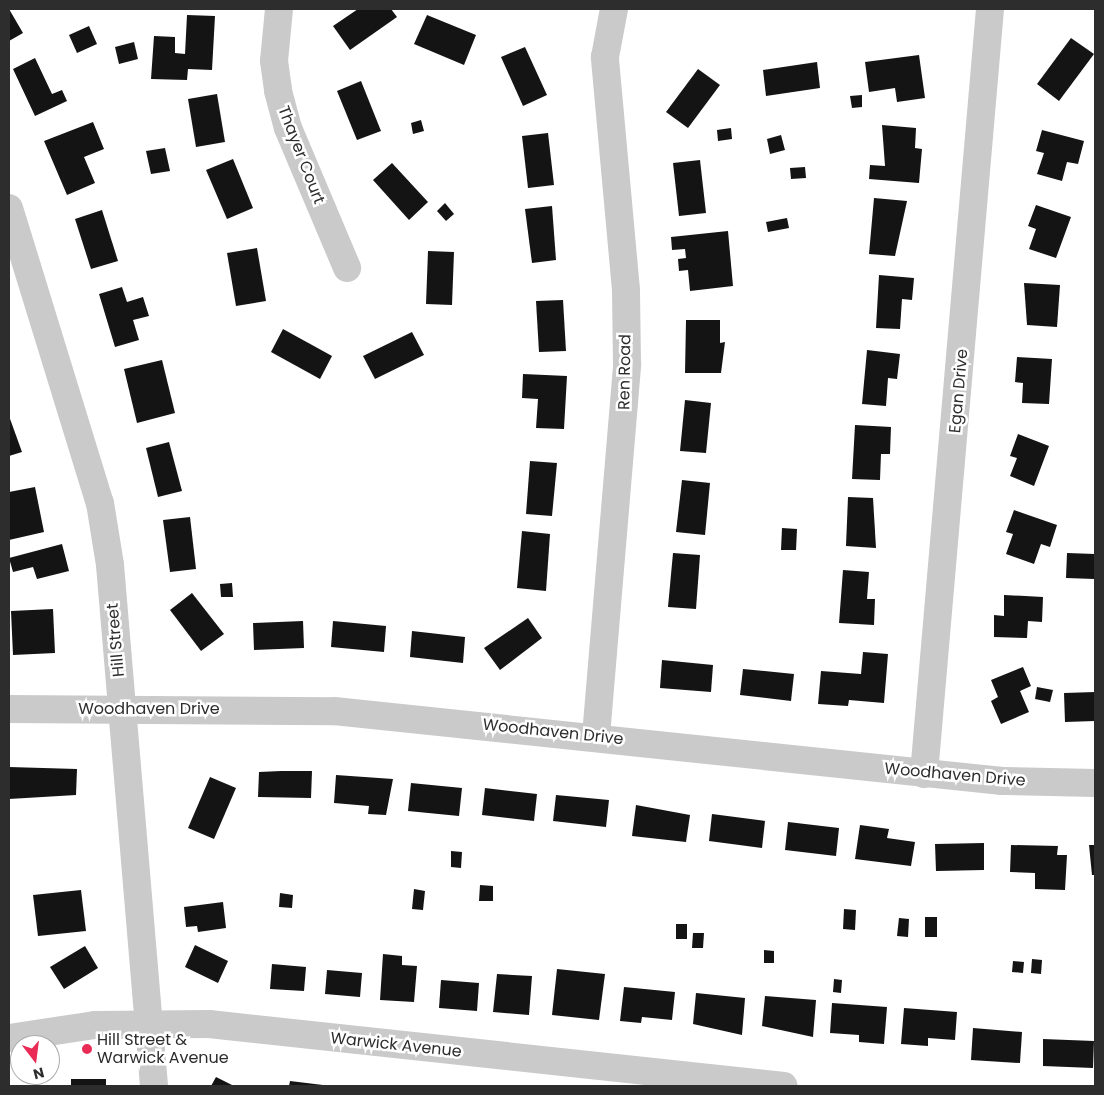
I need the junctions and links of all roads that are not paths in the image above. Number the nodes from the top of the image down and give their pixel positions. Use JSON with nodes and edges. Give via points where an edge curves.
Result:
{"nodes":[{"id":1,"x":279,"y":9,"type":"edge"},
{"id":2,"x":614,"y":9,"type":"edge"},
{"id":3,"x":990,"y":9,"type":"edge"},
{"id":4,"x":9,"y":208,"type":"edge"},
{"id":5,"x":347,"y":268,"type":"dead end"},
{"id":6,"x":9,"y":709,"type":"edge"},
{"id":7,"x":122,"y":709,"type":"junction"},
{"id":8,"x":596,"y":736,"type":"junction"},
{"id":9,"x":924,"y":774,"type":"junction"},
{"id":10,"x":1095,"y":783,"type":"edge"},
{"id":11,"x":149,"y":1022,"type":"junction"},
{"id":12,"x":9,"y":1038,"type":"edge"},
{"id":13,"x":677,"y":1081,"type":"edge"},
{"id":14,"x":154,"y":1086,"type":"edge"},
{"id":15,"x":784,"y":1086,"type":"edge"}],
"edges":[{"from":1,"to":5,"type":"street","name":"Thayer Court","via":[[274,61],[280,100]]},
{"from":2,"to":8,"type":"street","name":"Ren Road","via":[[605,57],[628,364]]},
{"from":3,"to":9,"type":"street","name":"Egan Drive"},
{"from":4,"to":7,"type":"street","name":"Hill Street","via":[[100,503]]},
{"from":6,"to":7,"type":"street","name":"Woodhaven Drive"},
{"from":7,"to":8,"type":"street","name":"Woodhaven Drive","via":[[334,711]]},
{"from":7,"to":11,"type":"street","name":"Hill Street"},
{"from":8,"to":9,"type":"street","name":"Woodhaven Drive"},
{"from":9,"to":10,"type":"street","name":"Woodhaven Drive"},
{"from":11,"to":12,"type":"street","name":"Warwick Avenue","via":[[95,1024]]},
{"from":11,"to":13,"type":"street","name":"Warwick Avenue","via":[[209,1024]]},
{"from":11,"to":14,"type":"street","name":"Hill Street"},
{"from":13,"to":15,"type":"street","name":"Warwick Avenue"}]}
